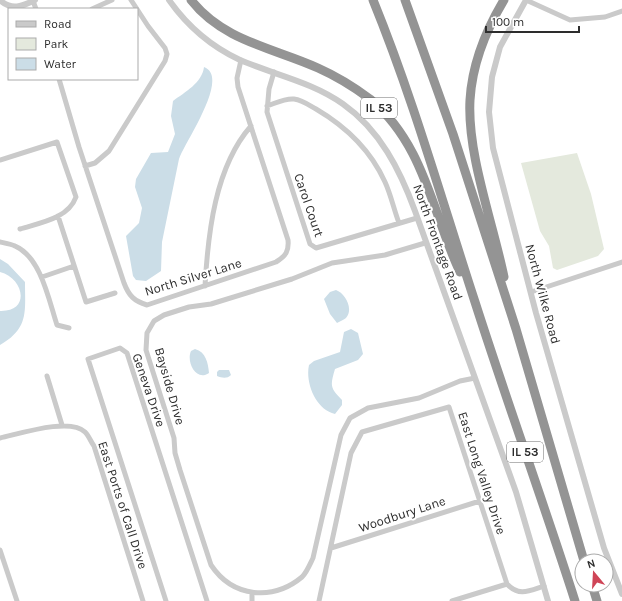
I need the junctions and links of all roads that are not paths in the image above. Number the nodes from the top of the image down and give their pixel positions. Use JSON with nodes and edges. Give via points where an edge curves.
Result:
{"nodes":[{"id":1,"x":0,"y":0,"type":"edge"},
{"id":2,"x":34,"y":0,"type":"edge"},
{"id":3,"x":112,"y":0,"type":"edge"},
{"id":4,"x":169,"y":0,"type":"edge"},
{"id":5,"x":191,"y":0,"type":"edge"},
{"id":6,"x":373,"y":0,"type":"edge"},
{"id":7,"x":405,"y":0,"type":"edge"},
{"id":8,"x":504,"y":0,"type":"edge"},
{"id":9,"x":526,"y":0,"type":"edge"},
{"id":10,"x":94,"y":8,"type":"edge"},
{"id":11,"x":138,"y":11,"type":"edge"},
{"id":12,"x":622,"y":11,"type":"edge"},
{"id":13,"x":241,"y":60,"type":"junction"},
{"id":14,"x":274,"y":72,"type":"junction"},
{"id":15,"x":59,"y":80,"type":"edge"},
{"id":16,"x":267,"y":106,"type":"junction"},
{"id":17,"x":250,"y":126,"type":"junction"},
{"id":18,"x":0,"y":160,"type":"edge"},
{"id":19,"x":85,"y":166,"type":"junction"},
{"id":20,"x":58,"y":216,"type":"junction"},
{"id":21,"x":417,"y":218,"type":"junction"},
{"id":22,"x":399,"y":223,"type":"junction"},
{"id":23,"x":20,"y":229,"type":"dead end"},
{"id":24,"x":0,"y":242,"type":"edge"},
{"id":25,"x":425,"y":243,"type":"junction"},
{"id":26,"x":622,"y":262,"type":"edge"},
{"id":27,"x":74,"y":266,"type":"junction"},
{"id":28,"x":42,"y":277,"type":"junction"},
{"id":29,"x":205,"y":286,"type":"junction"},
{"id":30,"x":531,"y":292,"type":"junction"},
{"id":31,"x":115,"y":294,"type":"dead end"},
{"id":32,"x":475,"y":303,"type":"junction"},
{"id":33,"x":69,"y":328,"type":"dead end"},
{"id":34,"x":516,"y":329,"type":"junction"},
{"id":35,"x":47,"y":376,"type":"dead end"},
{"id":36,"x":474,"y":378,"type":"junction"},
{"id":37,"x":62,"y":425,"type":"junction"},
{"id":38,"x":0,"y":438,"type":"edge"},
{"id":39,"x":480,"y":501,"type":"junction"},
{"id":40,"x":331,"y":548,"type":"junction"},
{"id":41,"x":0,"y":550,"type":"edge"},
{"id":42,"x":582,"y":553,"type":"edge"},
{"id":43,"x":507,"y":584,"type":"junction"},
{"id":44,"x":544,"y":586,"type":"junction"},
{"id":45,"x":252,"y":594,"type":"junction"},
{"id":46,"x":259,"y":594,"type":"junction"},
{"id":47,"x":622,"y":594,"type":"edge"},
{"id":48,"x":17,"y":601,"type":"edge"},
{"id":49,"x":143,"y":601,"type":"edge"},
{"id":50,"x":166,"y":601,"type":"edge"},
{"id":51,"x":207,"y":601,"type":"edge"},
{"id":52,"x":252,"y":601,"type":"edge"},
{"id":53,"x":259,"y":601,"type":"edge"},
{"id":54,"x":319,"y":601,"type":"edge"},
{"id":55,"x":452,"y":601,"type":"edge"},
{"id":56,"x":548,"y":601,"type":"edge"},
{"id":57,"x":575,"y":601,"type":"edge"}],
"edges":[{"from":1,"to":2,"type":"street","via":[[4,5],[18,7]]},
{"from":3,"to":10,"type":"street"},
{"from":4,"to":13,"type":"street","name":"North Frontage Road","via":[[198,34]]},
{"from":5,"to":32,"type":"highway","number":"IL 53","via":[[204,14],[237,37],[335,76],[370,100],[385,114],[409,145],[435,204],[454,260]]},
{"from":6,"to":32,"type":"highway","via":[[421,132]]},
{"from":7,"to":34,"type":"highway","via":[[451,127]]},
{"from":8,"to":34,"type":"highway","number":"IL 53","via":[[480,52],[470,101],[471,129]]},
{"from":9,"to":12,"type":"street","via":[[570,20],[605,17]]},
{"from":9,"to":30,"type":"street","name":"North Wilke Road","via":[[500,47],[492,77],[490,112],[493,148]]},
{"from":11,"to":19,"type":"street","via":[[165,48],[165,61],[110,151],[95,163]]},
{"from":13,"to":14,"type":"street","name":"North Frontage Road"},
{"from":13,"to":17,"type":"street","name":"North Silver Lane","via":[[238,86]]},
{"from":14,"to":16,"type":"street","name":"Carol Court"},
{"from":14,"to":21,"type":"street","name":"North Frontage Road","via":[[309,84],[343,103],[364,121],[402,177]]},
{"from":15,"to":19,"type":"street","name":"North Silver Lane"},
{"from":16,"to":22,"type":"street","via":[[283,100],[294,99],[304,102],[352,135],[372,160],[385,182]]},
{"from":16,"to":22,"type":"street","name":"Carol Court","via":[[310,244],[316,248]]},
{"from":17,"to":29,"type":"street","via":[[240,138],[229,161],[215,204],[207,246]]},
{"from":17,"to":29,"type":"street","name":"North Silver Lane","via":[[288,240],[288,249],[283,258],[276,262]]},
{"from":18,"to":20,"type":"street","via":[[57,142],[76,197]]},
{"from":19,"to":29,"type":"street","name":"North Silver Lane","via":[[128,294],[137,302],[147,305]]},
{"from":20,"to":23,"type":"street"},
{"from":20,"to":27,"type":"street"},
{"from":21,"to":22,"type":"street","name":"Carol Court"},
{"from":21,"to":25,"type":"street","name":"North Frontage Road"},
{"from":24,"to":28,"type":"street","via":[[15,245],[27,254]]},
{"from":25,"to":36,"type":"street","name":"North Frontage Road"},
{"from":25,"to":45,"type":"street","name":"Bayside Drive","via":[[385,255],[332,263],[292,279],[210,304],[164,314],[154,321],[147,333],[146,350],[174,438],[175,453],[211,565],[217,574],[231,585]]},
{"from":26,"to":30,"type":"street"},
{"from":27,"to":28,"type":"street"},
{"from":27,"to":31,"type":"street","via":[[86,302]]},
{"from":28,"to":33,"type":"street","via":[[57,325]]},
{"from":30,"to":47,"type":"street","name":"North Wilke Road","via":[[604,548]]},
{"from":32,"to":57,"type":"highway","number":"IL 53"},
{"from":34,"to":42,"type":"highway","number":"IL 53"},
{"from":35,"to":37,"type":"street"},
{"from":36,"to":44,"type":"street","name":"North Frontage Road","via":[[516,492]]},
{"from":36,"to":46,"type":"street","name":"Bayside Drive","via":[[419,398],[368,408],[350,418],[341,435],[313,558],[304,576],[283,591]]},
{"from":37,"to":38,"type":"street","name":"East Ports of Call Drive"},
{"from":37,"to":49,"type":"street","name":"East Ports of Call Drive","via":[[73,426],[85,432],[94,446]]},
{"from":39,"to":40,"type":"street","name":"Woodbury Lane"},
{"from":39,"to":40,"type":"street","name":"East Long Valley Drive","via":[[449,407],[362,432],[351,453]]},
{"from":39,"to":43,"type":"street","name":"East Long Valley Drive"},
{"from":40,"to":54,"type":"street","name":"East Long Valley Drive"},
{"from":41,"to":48,"type":"street"},
{"from":43,"to":44,"type":"street","via":[[519,592]]},
{"from":43,"to":55,"type":"street"},
{"from":44,"to":56,"type":"street","name":"North Frontage Road"},
{"from":45,"to":46,"type":"street","name":"Bayside Drive"},
{"from":45,"to":52,"type":"street"},
{"from":46,"to":53,"type":"street"},
{"from":50,"to":51,"type":"street","name":"Geneva Drive","via":[[88,359],[120,348],[127,353]]}]}
